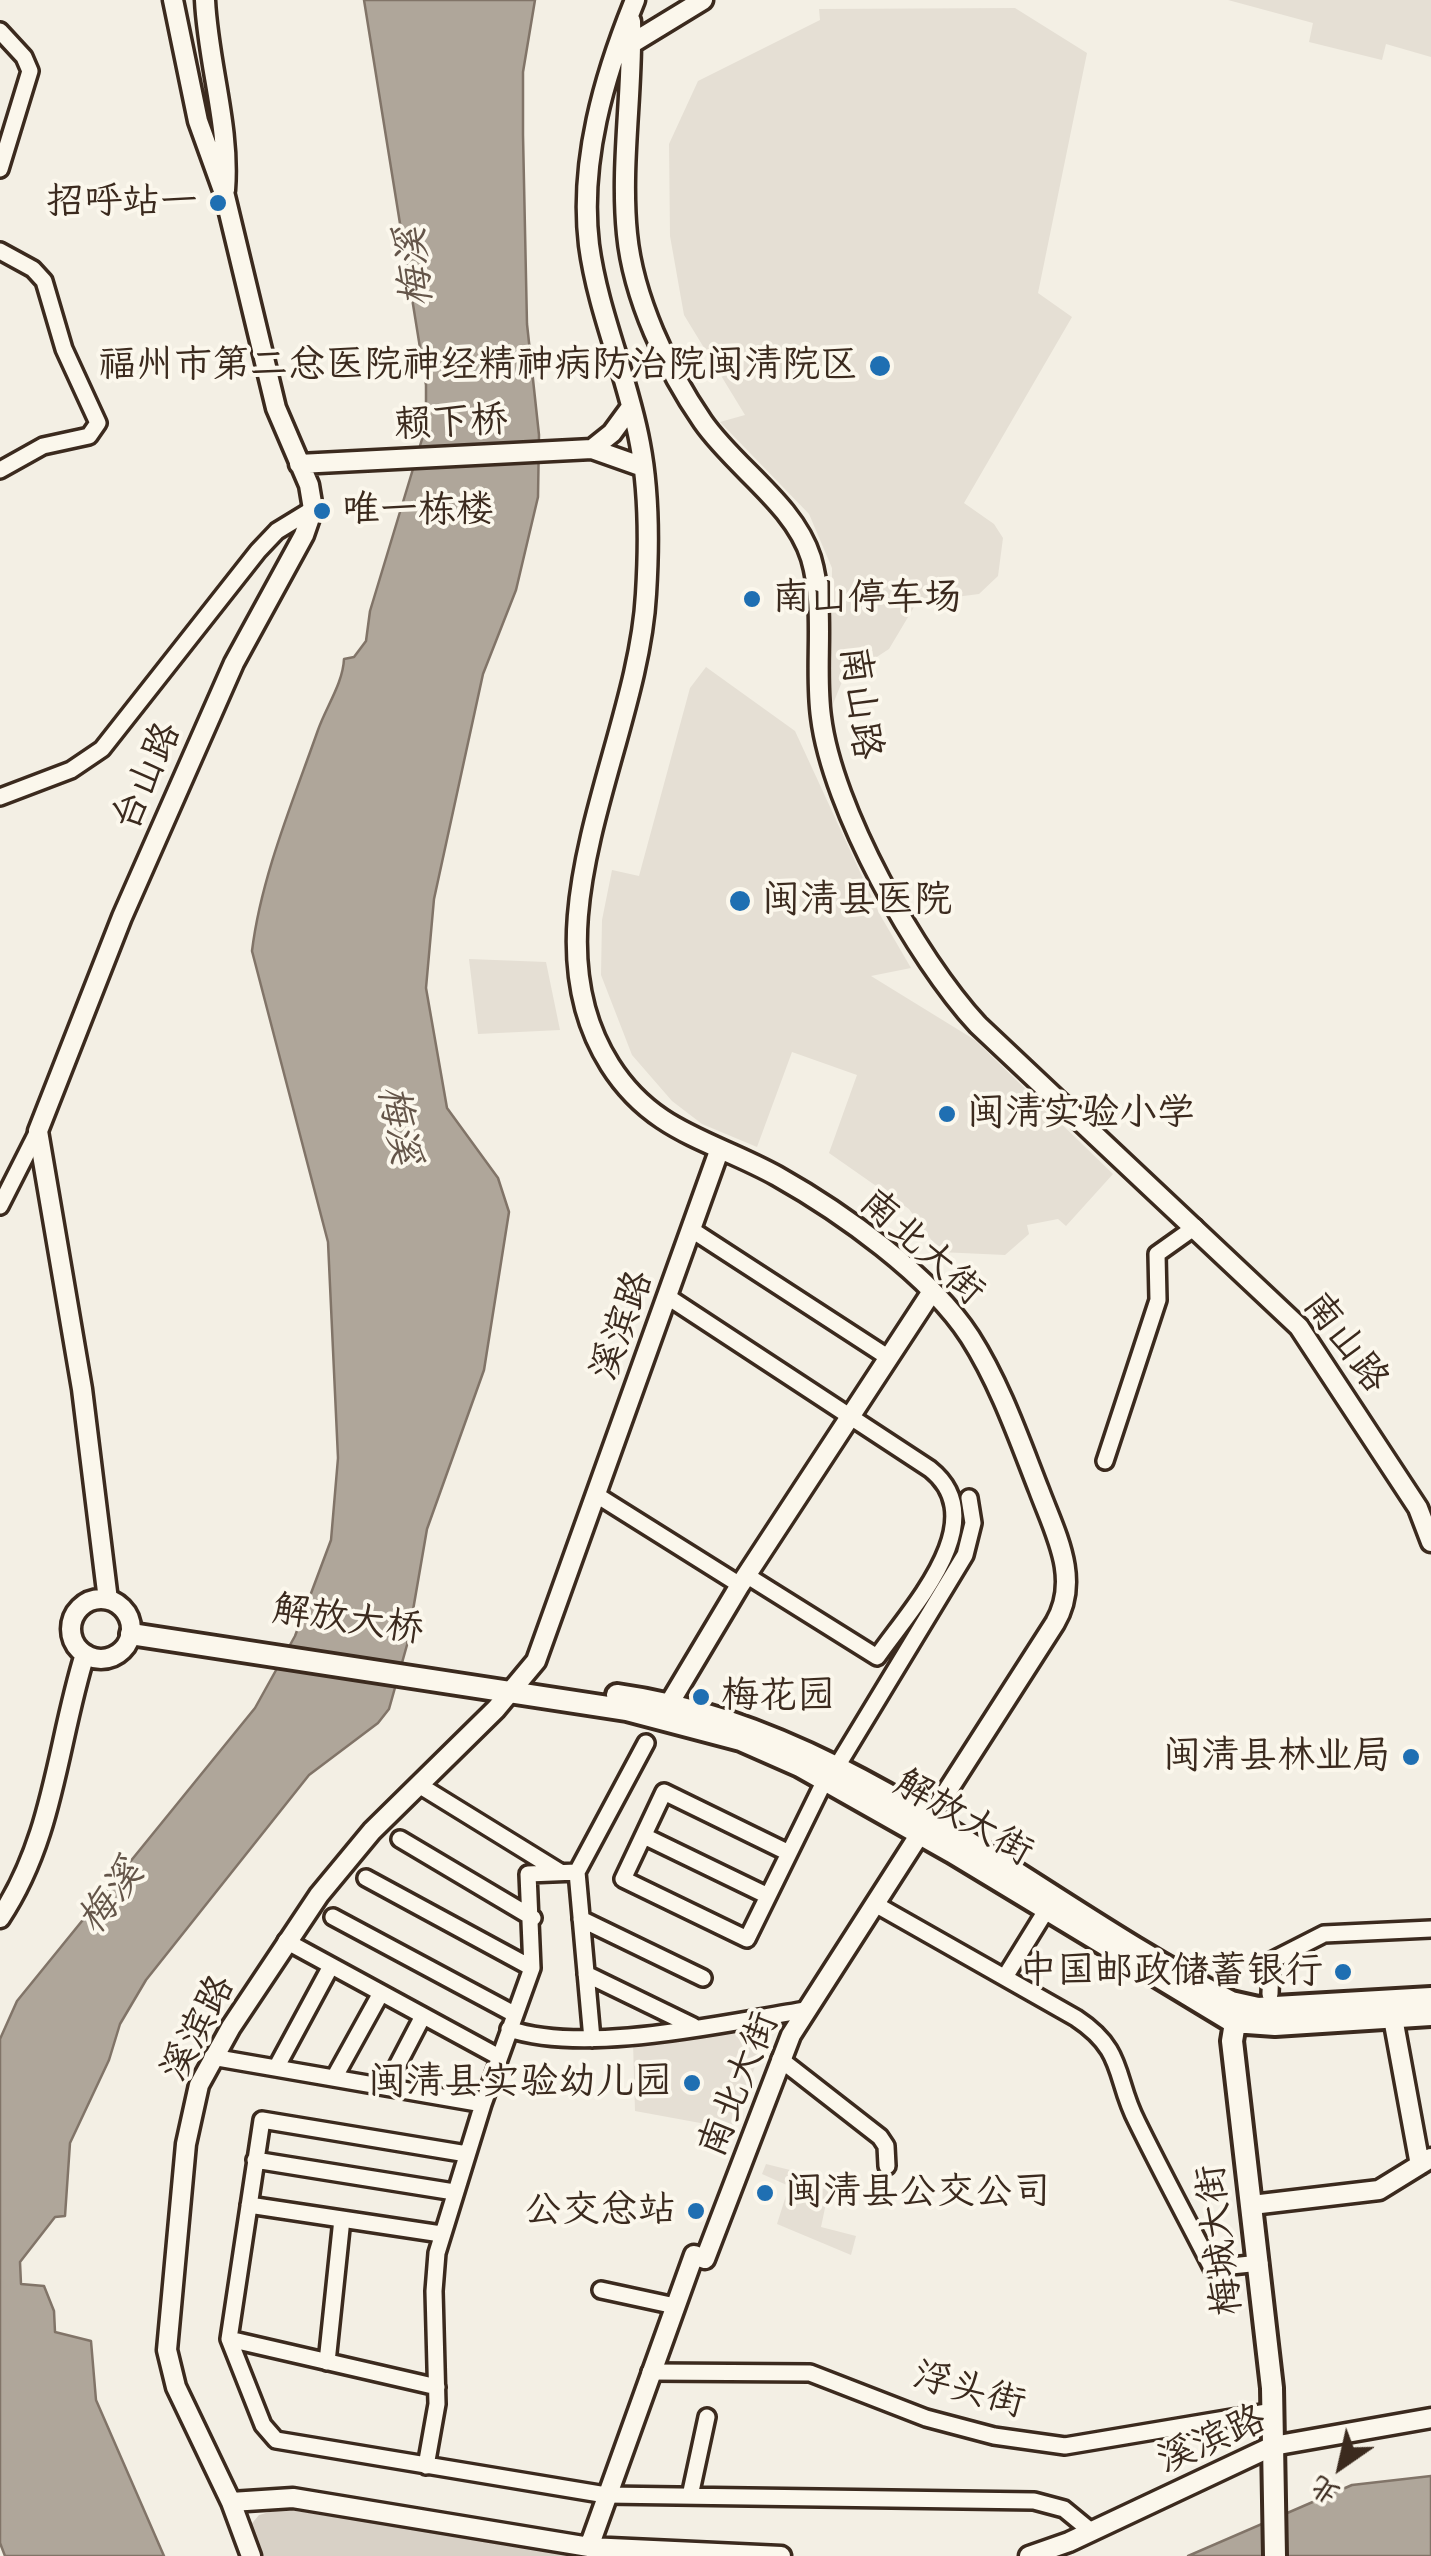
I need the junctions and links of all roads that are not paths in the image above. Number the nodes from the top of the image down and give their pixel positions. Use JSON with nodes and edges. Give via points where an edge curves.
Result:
{"nodes":[{"id":1,"x":173,"y":0,"type":"edge"},
{"id":2,"x":205,"y":0,"type":"edge"},
{"id":3,"x":703,"y":0,"type":"edge"},
{"id":4,"x":633,"y":5,"type":"edge"},
{"id":5,"x":0,"y":32,"type":"edge"},
{"id":6,"x":624,"y":48,"type":"junction"},
{"id":7,"x":0,"y":169,"type":"edge"},
{"id":8,"x":225,"y":196,"type":"junction"},
{"id":9,"x":0,"y":251,"type":"edge"},
{"id":10,"x":631,"y":407,"type":"junction"},
{"id":11,"x":584,"y":449,"type":"junction"},
{"id":12,"x":299,"y":464,"type":"junction"},
{"id":13,"x":643,"y":467,"type":"junction"},
{"id":14,"x":0,"y":470,"type":"edge"},
{"id":15,"x":313,"y":509,"type":"junction"},
{"id":16,"x":0,"y":797,"type":"edge"},
{"id":17,"x":38,"y":1130,"type":"junction"},
{"id":18,"x":720,"y":1152,"type":"junction"},
{"id":19,"x":0,"y":1206,"type":"edge"},
{"id":20,"x":1195,"y":1227,"type":"junction"},
{"id":21,"x":692,"y":1230,"type":"junction"},
{"id":22,"x":931,"y":1292,"type":"junction"},
{"id":23,"x":668,"y":1297,"type":"junction"},
{"id":24,"x":889,"y":1358,"type":"junction"},
{"id":25,"x":850,"y":1416,"type":"junction"},
{"id":26,"x":1106,"y":1461,"type":"dead end"},
{"id":27,"x":595,"y":1494,"type":"junction"},
{"id":28,"x":968,"y":1498,"type":"dead end"},
{"id":29,"x":1431,"y":1542,"type":"edge"},
{"id":30,"x":743,"y":1580,"type":"junction"},
{"id":31,"x":108,"y":1600,"type":"junction"},
{"id":32,"x":131,"y":1628,"type":"junction"},
{"id":33,"x":84,"y":1654,"type":"junction"},
{"id":34,"x":446,"y":1676,"type":"joint"},
{"id":35,"x":516,"y":1687,"type":"junction"},
{"id":36,"x":669,"y":1704,"type":"junction"},
{"id":37,"x":646,"y":1743,"type":"dead end"},
{"id":38,"x":830,"y":1774,"type":"junction"},
{"id":39,"x":418,"y":1784,"type":"junction"},
{"id":40,"x":924,"y":1828,"type":"junction"},
{"id":41,"x":644,"y":1836,"type":"junction"},
{"id":42,"x":400,"y":1839,"type":"dead end"},
{"id":43,"x":789,"y":1853,"type":"junction"},
{"id":44,"x":560,"y":1872,"type":"junction"},
{"id":45,"x":577,"y":1872,"type":"junction"},
{"id":46,"x":366,"y":1878,"type":"dead end"},
{"id":47,"x":768,"y":1896,"type":"junction"},
{"id":48,"x":875,"y":1904,"type":"junction"},
{"id":49,"x":1047,"y":1909,"type":"junction"},
{"id":50,"x":333,"y":1917,"type":"dead end"},
{"id":51,"x":0,"y":1918,"type":"edge"},
{"id":52,"x":533,"y":1918,"type":"junction"},
{"id":53,"x":581,"y":1919,"type":"junction"},
{"id":54,"x":1431,"y":1928,"type":"edge"},
{"id":55,"x":286,"y":1941,"type":"junction"},
{"id":56,"x":331,"y":1966,"type":"junction"},
{"id":57,"x":532,"y":1968,"type":"junction"},
{"id":58,"x":586,"y":1974,"type":"junction"},
{"id":59,"x":1005,"y":1977,"type":"junction"},
{"id":60,"x":703,"y":1978,"type":"dead end"},
{"id":61,"x":381,"y":1993,"type":"junction"},
{"id":62,"x":1270,"y":1994,"type":"dead end"},
{"id":63,"x":1431,"y":1998,"type":"edge"},
{"id":64,"x":806,"y":2010,"type":"junction"},
{"id":65,"x":1237,"y":2014,"type":"junction"},
{"id":66,"x":1431,"y":2015,"type":"edge"},
{"id":67,"x":423,"y":2016,"type":"junction"},
{"id":68,"x":1393,"y":2018,"type":"junction"},
{"id":69,"x":512,"y":2021,"type":"junction"},
{"id":70,"x":693,"y":2026,"type":"junction"},
{"id":71,"x":592,"y":2039,"type":"junction"},
{"id":72,"x":212,"y":2057,"type":"junction"},
{"id":73,"x":499,"y":2057,"type":"junction"},
{"id":74,"x":780,"y":2059,"type":"junction"},
{"id":75,"x":276,"y":2068,"type":"junction"},
{"id":76,"x":334,"y":2078,"type":"junction"},
{"id":77,"x":386,"y":2087,"type":"junction"},
{"id":78,"x":483,"y":2104,"type":"junction"},
{"id":79,"x":467,"y":2154,"type":"junction"},
{"id":80,"x":256,"y":2160,"type":"junction"},
{"id":81,"x":1426,"y":2161,"type":"edge"},
{"id":82,"x":887,"y":2166,"type":"dead end"},
{"id":83,"x":454,"y":2192,"type":"junction"},
{"id":84,"x":248,"y":2205,"type":"junction"},
{"id":85,"x":1252,"y":2205,"type":"junction"},
{"id":86,"x":342,"y":2219,"type":"junction"},
{"id":87,"x":441,"y":2234,"type":"junction"},
{"id":88,"x":1260,"y":2263,"type":"junction"},
{"id":89,"x":601,"y":2290,"type":"dead end"},
{"id":90,"x":675,"y":2306,"type":"junction"},
{"id":91,"x":229,"y":2340,"type":"junction"},
{"id":92,"x":328,"y":2362,"type":"junction"},
{"id":93,"x":650,"y":2372,"type":"junction"},
{"id":94,"x":438,"y":2387,"type":"junction"},
{"id":95,"x":1273,"y":2411,"type":"junction"},
{"id":96,"x":707,"y":2417,"type":"dead end"},
{"id":97,"x":1431,"y":2418,"type":"edge"},
{"id":98,"x":1272,"y":2446,"type":"junction"},
{"id":99,"x":426,"y":2466,"type":"junction"},
{"id":100,"x":606,"y":2495,"type":"junction"},
{"id":101,"x":690,"y":2496,"type":"junction"},
{"id":102,"x":232,"y":2502,"type":"junction"},
{"id":103,"x":1092,"y":2532,"type":"junction"},
{"id":104,"x":1070,"y":2542,"type":"junction"},
{"id":105,"x":589,"y":2546,"type":"junction"},
{"id":106,"x":251,"y":2556,"type":"edge"},
{"id":107,"x":782,"y":2556,"type":"edge"},
{"id":108,"x":1028,"y":2556,"type":"edge"},
{"id":109,"x":1046,"y":2556,"type":"edge"},
{"id":110,"x":1275,"y":2556,"type":"edge"}],
"edges":[{"from":1,"to":8,"type":"street","via":[[198,121]]},
{"from":2,"to":8,"type":"street","via":[[206,45],[226,140]]},
{"from":3,"to":6,"type":"street"},
{"from":4,"to":6,"type":"street","name":"南山路"},
{"from":5,"to":7,"type":"street","via":[[30,72]]},
{"from":6,"to":10,"type":"street","name":"南北大街","via":[[599,102],[588,230]]},
{"from":6,"to":20,"type":"street","name":"南山路","via":[[626,220],[636,283],[694,408],[795,527],[811,559],[822,723],[852,819],[921,952],[962,1007]]},
{"from":8,"to":12,"type":"street","via":[[276,408]]},
{"from":9,"to":14,"type":"street","via":[[44,282],[98,423],[89,436],[43,446]]},
{"from":10,"to":11,"type":"street","via":[[612,433]]},
{"from":10,"to":13,"type":"street","name":"南北大街"},
{"from":11,"to":12,"type":"street","name":"赖下桥"},
{"from":11,"to":13,"type":"street"},
{"from":12,"to":15,"type":"street"},
{"from":13,"to":18,"type":"street","name":"南北大街","via":[[644,620],[580,894],[575,976],[596,1041],[624,1084],[666,1123]]},
{"from":15,"to":16,"type":"street","via":[[258,551],[102,749],[71,770]]},
{"from":15,"to":17,"type":"street","name":"台山路","via":[[234,663]]},
{"from":17,"to":19,"type":"street"},
{"from":17,"to":31,"type":"street","via":[[82,1389]]},
{"from":18,"to":21,"type":"street","name":"溪滨路"},
{"from":18,"to":22,"type":"street","name":"南北大街","via":[[826,1206]]},
{"from":20,"to":26,"type":"street","via":[[1157,1254],[1158,1300]]},
{"from":20,"to":29,"type":"street","name":"南山路","via":[[1313,1344],[1418,1508]]},
{"from":21,"to":23,"type":"street","name":"溪滨路"},
{"from":21,"to":24,"type":"street"},
{"from":22,"to":24,"type":"street"},
{"from":22,"to":40,"type":"street","name":"南北大街","via":[[968,1333],[992,1378],[1060,1546],[1068,1582],[1063,1610]]},
{"from":23,"to":25,"type":"street"},
{"from":23,"to":27,"type":"street","name":"溪滨路"},
{"from":24,"to":25,"type":"street"},
{"from":25,"to":30,"type":"street"},
{"from":25,"to":30,"type":"street","via":[[946,1486],[954,1524],[942,1560],[878,1657]]},
{"from":27,"to":30,"type":"street"},
{"from":27,"to":35,"type":"street","name":"溪滨路","via":[[536,1661]]},
{"from":28,"to":38,"type":"street","via":[[973,1524],[965,1556]]},
{"from":30,"to":36,"type":"street"},
{"from":31,"to":32,"type":"street","via":[[121,1606]]},
{"from":31,"to":33,"type":"street","via":[[85,1604],[73,1618],[73,1638]]},
{"from":32,"to":33,"type":"street","via":[[114,1656]]},
{"from":32,"to":34,"type":"main road","name":"解放大桥"},
{"from":33,"to":51,"type":"street","via":[[44,1828]]},
{"from":34,"to":35,"type":"main road","name":"解放大街"},
{"from":35,"to":36,"type":"main road","name":"解放大街"},
{"from":35,"to":38,"type":"main road","name":"解放大街","via":[[712,1731]]},
{"from":35,"to":39,"type":"street","name":"溪滨路"},
{"from":36,"to":38,"type":"main road","name":"解放大街","via":[[746,1726]]},
{"from":37,"to":45,"type":"street"},
{"from":38,"to":40,"type":"main road","name":"解放大街"},
{"from":38,"to":43,"type":"street"},
{"from":39,"to":44,"type":"street"},
{"from":39,"to":55,"type":"street","name":"溪滨路"},
{"from":40,"to":48,"type":"street","name":"南北大街"},
{"from":40,"to":49,"type":"main road","name":"解放大街"},
{"from":40,"to":65,"type":"main road","name":"解放大街"},
{"from":41,"to":43,"type":"street","via":[[664,1792]]},
{"from":41,"to":47,"type":"street"},
{"from":41,"to":47,"type":"street","via":[[623,1879],[747,1939]]},
{"from":42,"to":52,"type":"street"},
{"from":43,"to":47,"type":"street"},
{"from":44,"to":45,"type":"street"},
{"from":44,"to":52,"type":"street","via":[[528,1874]]},
{"from":45,"to":53,"type":"street"},
{"from":46,"to":57,"type":"street"},
{"from":48,"to":59,"type":"street"},
{"from":48,"to":64,"type":"street","name":"南北大街"},
{"from":49,"to":59,"type":"street"},
{"from":49,"to":65,"type":"main road","name":"解放大街"},
{"from":50,"to":69,"type":"street"},
{"from":52,"to":57,"type":"street"},
{"from":53,"to":58,"type":"street"},
{"from":53,"to":60,"type":"street"},
{"from":54,"to":62,"type":"street","via":[[1312,1938],[1270,1961]]},
{"from":55,"to":56,"type":"street"},
{"from":55,"to":72,"type":"street","name":"溪滨路"},
{"from":56,"to":61,"type":"street"},
{"from":56,"to":75,"type":"street"},
{"from":57,"to":69,"type":"street"},
{"from":58,"to":70,"type":"street"},
{"from":58,"to":71,"type":"street"},
{"from":59,"to":88,"type":"street","via":[[1101,2037],[1123,2074],[1131,2111],[1212,2268]]},
{"from":61,"to":67,"type":"street"},
{"from":61,"to":76,"type":"street"},
{"from":63,"to":65,"type":"main road"},
{"from":64,"to":70,"type":"street"},
{"from":64,"to":74,"type":"street","name":"南北大街"},
{"from":65,"to":68,"type":"main road","name":"解放大街","via":[[1254,2026]]},
{"from":65,"to":85,"type":"main road","name":"梅城大街"},
{"from":66,"to":68,"type":"main road","name":"解放大街"},
{"from":67,"to":73,"type":"street"},
{"from":67,"to":77,"type":"street"},
{"from":68,"to":81,"type":"street"},
{"from":69,"to":71,"type":"street","via":[[542,2038]]},
{"from":69,"to":73,"type":"street"},
{"from":70,"to":71,"type":"street"},
{"from":72,"to":75,"type":"street"},
{"from":72,"to":102,"type":"street","name":"溪滨路","via":[[186,2144],[168,2350],[176,2387]]},
{"from":73,"to":78,"type":"street"},
{"from":74,"to":82,"type":"street","via":[[880,2137]]},
{"from":74,"to":90,"type":"street","name":"南北大街","via":[[705,2259],[694,2255]]},
{"from":75,"to":76,"type":"street"},
{"from":76,"to":77,"type":"street"},
{"from":77,"to":78,"type":"street"},
{"from":78,"to":79,"type":"street"},
{"from":79,"to":80,"type":"street","via":[[262,2120]]},
{"from":79,"to":83,"type":"street"},
{"from":80,"to":83,"type":"street"},
{"from":80,"to":84,"type":"street"},
{"from":81,"to":85,"type":"street","via":[[1379,2190]]},
{"from":83,"to":87,"type":"street"},
{"from":84,"to":86,"type":"street"},
{"from":84,"to":91,"type":"street"},
{"from":85,"to":88,"type":"main road","name":"梅城大街"},
{"from":86,"to":87,"type":"street"},
{"from":86,"to":92,"type":"street"},
{"from":87,"to":94,"type":"street","via":[[434,2291]]},
{"from":88,"to":95,"type":"main road","name":"梅城大街"},
{"from":89,"to":90,"type":"street"},
{"from":90,"to":93,"type":"street","name":"南北大街"},
{"from":91,"to":92,"type":"street"},
{"from":91,"to":99,"type":"street","via":[[276,2440]]},
{"from":92,"to":94,"type":"street"},
{"from":93,"to":95,"type":"street","name":"浮头街","via":[[810,2373],[926,2418],[1065,2446]]},
{"from":93,"to":100,"type":"street","name":"南北大街"},
{"from":94,"to":99,"type":"street"},
{"from":95,"to":98,"type":"main road","name":"梅城大街"},
{"from":96,"to":101,"type":"street"},
{"from":97,"to":98,"type":"street","name":"溪滨路"},
{"from":98,"to":103,"type":"street","name":"溪滨路"},
{"from":98,"to":110,"type":"main road","name":"梅城大街"},
{"from":99,"to":100,"type":"street"},
{"from":100,"to":101,"type":"street"},
{"from":100,"to":105,"type":"street","name":"南北大街"},
{"from":101,"to":103,"type":"street","via":[[1034,2501],[1064,2509]]},
{"from":102,"to":105,"type":"street","via":[[293,2498]]},
{"from":102,"to":106,"type":"street","name":"溪滨路"},
{"from":103,"to":104,"type":"street","name":"溪滨路"},
{"from":104,"to":108,"type":"street","name":"溪滨路"},
{"from":104,"to":109,"type":"street"},
{"from":105,"to":107,"type":"street"}]}
